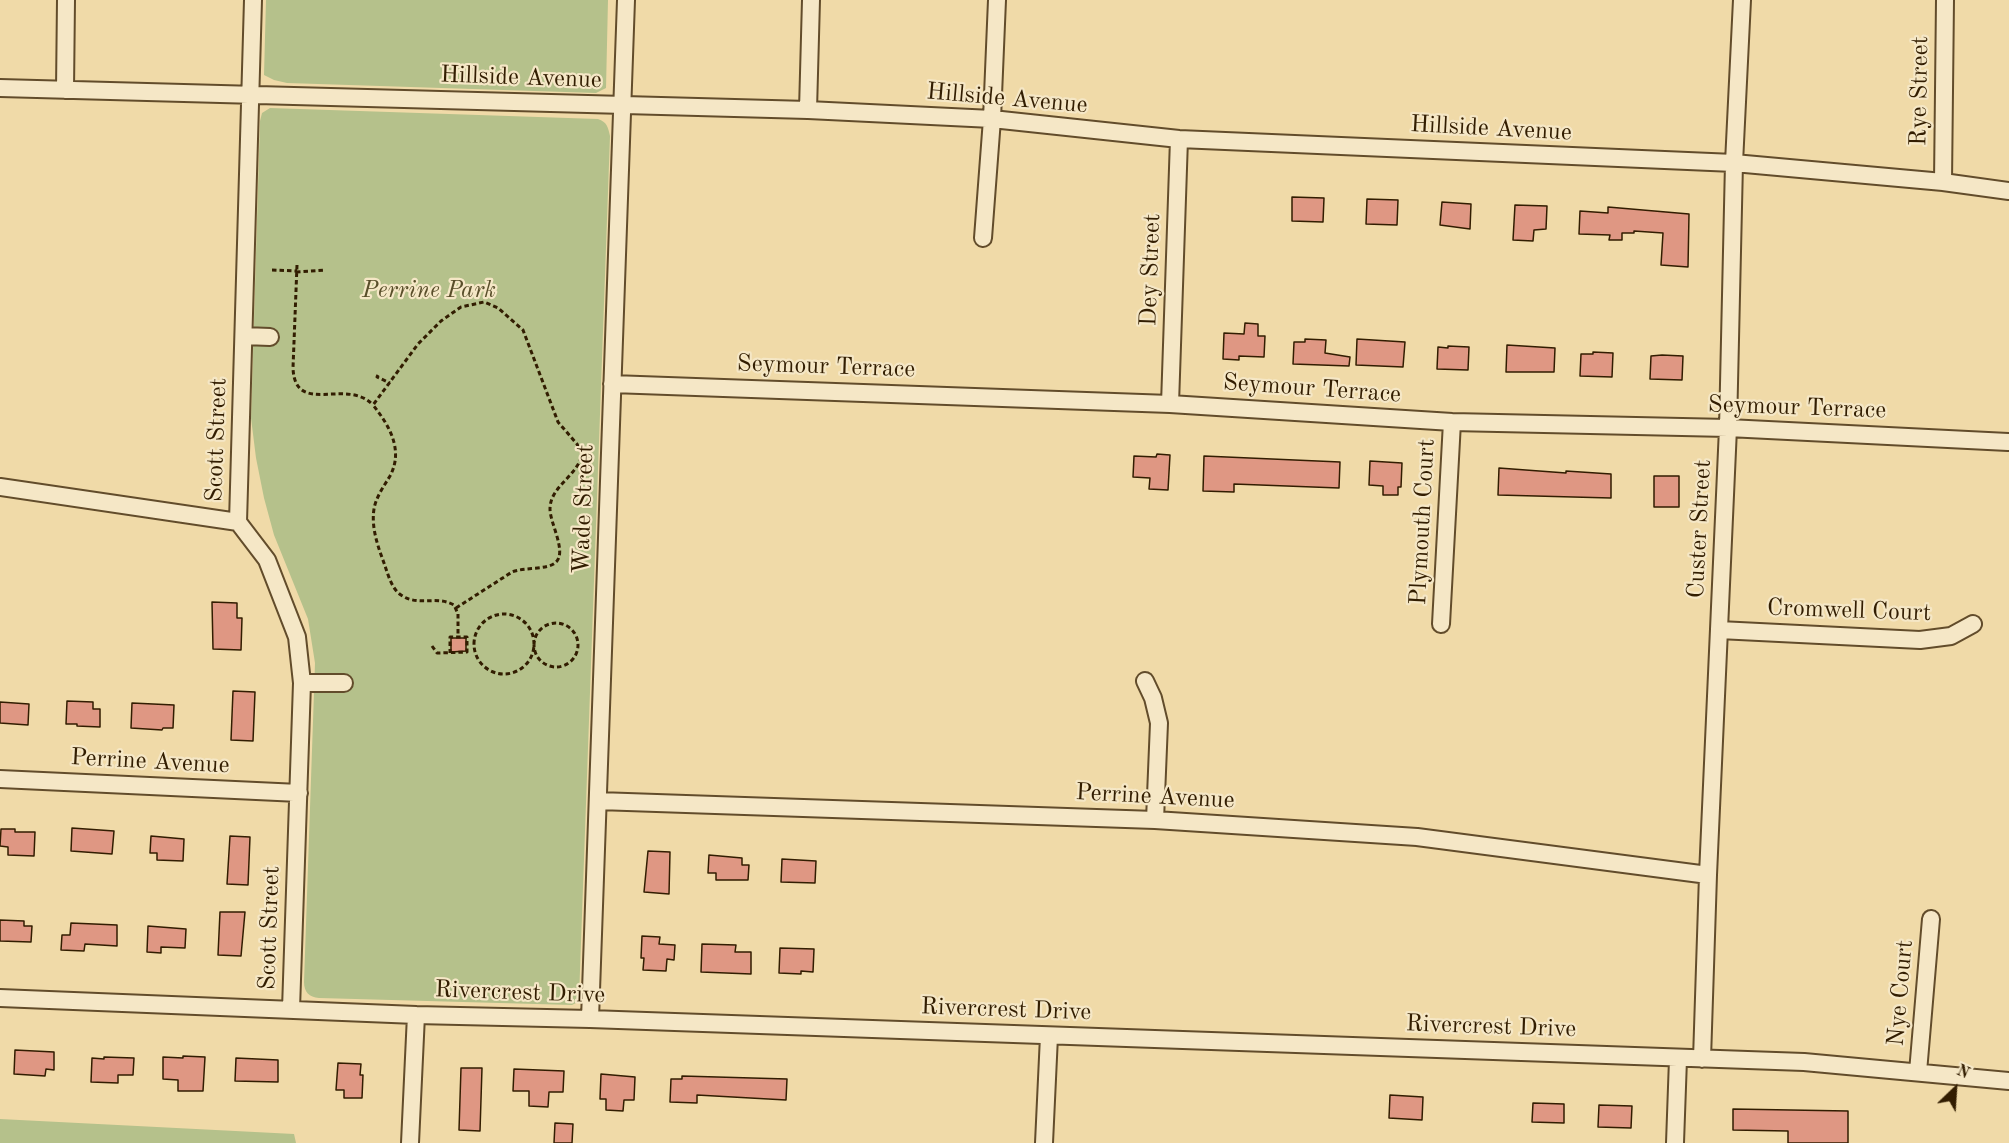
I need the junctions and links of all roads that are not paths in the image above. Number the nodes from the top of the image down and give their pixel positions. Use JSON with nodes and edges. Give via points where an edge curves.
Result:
{"nodes":[{"id":1,"x":66,"y":0,"type":"edge"},
{"id":2,"x":253,"y":0,"type":"edge"},
{"id":3,"x":626,"y":0,"type":"edge"},
{"id":4,"x":811,"y":0,"type":"edge"},
{"id":5,"x":997,"y":0,"type":"edge"},
{"id":6,"x":1742,"y":0,"type":"edge"},
{"id":7,"x":1945,"y":0,"type":"edge"},
{"id":8,"x":0,"y":88,"type":"edge"},
{"id":9,"x":65,"y":90,"type":"junction"},
{"id":10,"x":250,"y":94,"type":"junction"},
{"id":11,"x":623,"y":105,"type":"junction"},
{"id":12,"x":808,"y":110,"type":"junction"},
{"id":13,"x":992,"y":119,"type":"junction"},
{"id":14,"x":1179,"y":139,"type":"junction"},
{"id":15,"x":1734,"y":163,"type":"junction"},
{"id":16,"x":1943,"y":182,"type":"junction"},
{"id":17,"x":2009,"y":191,"type":"edge"},
{"id":18,"x":983,"y":238,"type":"dead end"},
{"id":19,"x":244,"y":336,"type":"junction"},
{"id":20,"x":270,"y":337,"type":"dead end"},
{"id":21,"x":612,"y":384,"type":"junction"},
{"id":22,"x":1170,"y":404,"type":"junction"},
{"id":23,"x":1452,"y":422,"type":"junction"},
{"id":24,"x":1728,"y":429,"type":"junction"},
{"id":25,"x":2008,"y":442,"type":"edge"},
{"id":26,"x":0,"y":486,"type":"edge"},
{"id":27,"x":238,"y":522,"type":"junction"},
{"id":28,"x":1441,"y":624,"type":"dead end"},
{"id":29,"x":1973,"y":624,"type":"dead end"},
{"id":30,"x":1719,"y":630,"type":"junction"},
{"id":31,"x":1145,"y":681,"type":"dead end"},
{"id":32,"x":302,"y":683,"type":"junction"},
{"id":33,"x":344,"y":683,"type":"dead end"},
{"id":34,"x":0,"y":779,"type":"edge"},
{"id":35,"x":298,"y":793,"type":"junction"},
{"id":36,"x":597,"y":801,"type":"junction"},
{"id":37,"x":1155,"y":820,"type":"junction"},
{"id":38,"x":1708,"y":875,"type":"junction"},
{"id":39,"x":1931,"y":919,"type":"dead end"},
{"id":40,"x":0,"y":998,"type":"edge"},
{"id":41,"x":291,"y":1009,"type":"junction"},
{"id":42,"x":416,"y":1015,"type":"junction"},
{"id":43,"x":590,"y":1019,"type":"junction"},
{"id":44,"x":1049,"y":1036,"type":"junction"},
{"id":45,"x":1678,"y":1059,"type":"junction"},
{"id":46,"x":1702,"y":1059,"type":"junction"},
{"id":47,"x":1918,"y":1072,"type":"junction"},
{"id":48,"x":2009,"y":1081,"type":"edge"},
{"id":49,"x":410,"y":1143,"type":"edge"},
{"id":50,"x":1044,"y":1143,"type":"edge"},
{"id":51,"x":1675,"y":1143,"type":"edge"}],
"edges":[{"from":1,"to":9,"type":"street"},
{"from":2,"to":10,"type":"street","name":"Scott Street"},
{"from":3,"to":11,"type":"street","name":"Wade Street"},
{"from":4,"to":12,"type":"street"},
{"from":5,"to":13,"type":"street"},
{"from":6,"to":15,"type":"street","name":"Custer Street"},
{"from":7,"to":16,"type":"street","name":"Rye Street"},
{"from":8,"to":9,"type":"street","name":"Hillside Avenue"},
{"from":9,"to":10,"type":"street","name":"Hillside Avenue"},
{"from":10,"to":11,"type":"street","name":"Hillside Avenue"},
{"from":10,"to":19,"type":"street","name":"Scott Street"},
{"from":11,"to":12,"type":"street","name":"Hillside Avenue"},
{"from":11,"to":21,"type":"street","name":"Wade Street"},
{"from":12,"to":13,"type":"street","name":"Hillside Avenue"},
{"from":13,"to":14,"type":"street","name":"Hillside Avenue"},
{"from":13,"to":18,"type":"street"},
{"from":14,"to":15,"type":"street","name":"Hillside Avenue"},
{"from":14,"to":22,"type":"street","name":"Dey Street"},
{"from":15,"to":16,"type":"street","name":"Hillside Avenue"},
{"from":15,"to":24,"type":"street","name":"Custer Street"},
{"from":16,"to":17,"type":"street","name":"Hillside Avenue"},
{"from":19,"to":20,"type":"street"},
{"from":19,"to":27,"type":"street","name":"Scott Street"},
{"from":21,"to":22,"type":"street","name":"Seymour Terrace"},
{"from":21,"to":36,"type":"street","name":"Wade Street"},
{"from":22,"to":23,"type":"street","name":"Seymour Terrace"},
{"from":23,"to":24,"type":"street","name":"Seymour Terrace"},
{"from":23,"to":28,"type":"street","name":"Plymouth Court"},
{"from":24,"to":25,"type":"street","name":"Seymour Terrace"},
{"from":24,"to":30,"type":"street","name":"Custer Street"},
{"from":26,"to":27,"type":"street"},
{"from":27,"to":32,"type":"street","name":"Scott Street","via":[[272,571],[297,637]]},
{"from":29,"to":30,"type":"street","name":"Cromwell Court","via":[[1951,636],[1920,640]]},
{"from":30,"to":38,"type":"street","name":"Custer Street"},
{"from":31,"to":37,"type":"street","via":[[1159,723]]},
{"from":32,"to":33,"type":"street"},
{"from":32,"to":35,"type":"street","name":"Scott Street"},
{"from":34,"to":35,"type":"street","name":"Perrine Avenue"},
{"from":35,"to":41,"type":"street","name":"Scott Street"},
{"from":36,"to":37,"type":"street","name":"Perrine Avenue"},
{"from":36,"to":43,"type":"street","name":"Wade Street"},
{"from":37,"to":38,"type":"street","name":"Perrine Avenue","via":[[1418,837]]},
{"from":38,"to":46,"type":"street","name":"Custer Street"},
{"from":39,"to":47,"type":"street","name":"Nye Court"},
{"from":40,"to":41,"type":"street","name":"Rivercrest Drive"},
{"from":41,"to":42,"type":"street","name":"Rivercrest Drive"},
{"from":42,"to":43,"type":"street","name":"Rivercrest Drive"},
{"from":42,"to":49,"type":"street"},
{"from":43,"to":44,"type":"street","name":"Rivercrest Drive"},
{"from":44,"to":45,"type":"street","name":"Rivercrest Drive"},
{"from":44,"to":50,"type":"street"},
{"from":45,"to":46,"type":"street","name":"Rivercrest Drive"},
{"from":45,"to":51,"type":"street"},
{"from":46,"to":47,"type":"street","name":"Rivercrest Drive","via":[[1804,1062]]},
{"from":47,"to":48,"type":"street","name":"Rivercrest Drive"}]}
